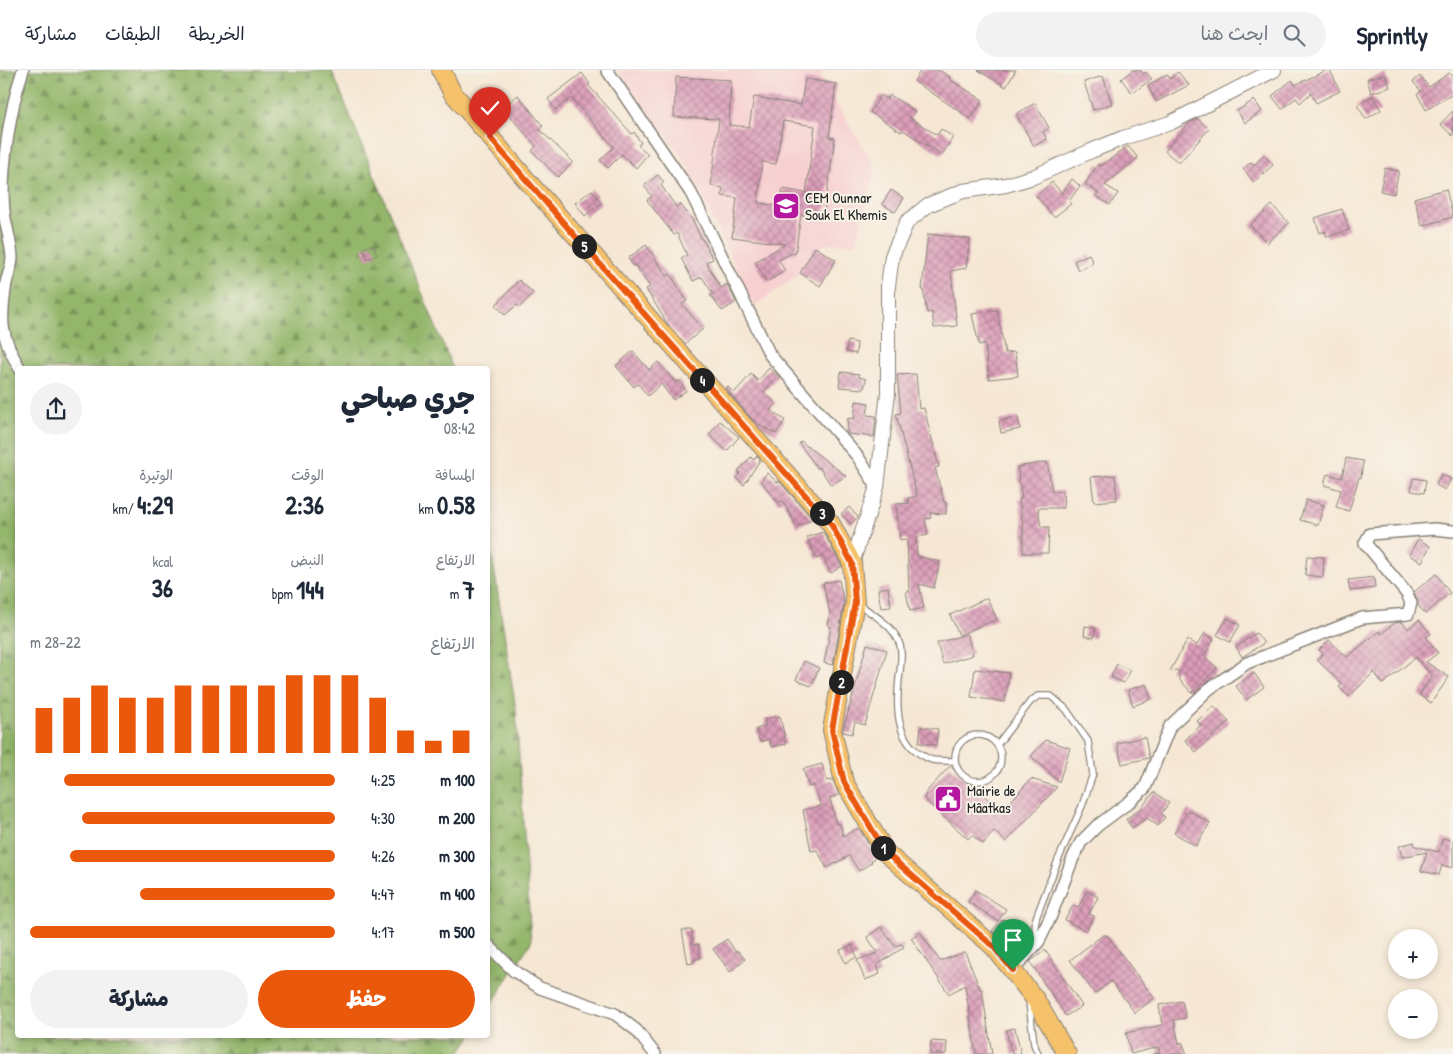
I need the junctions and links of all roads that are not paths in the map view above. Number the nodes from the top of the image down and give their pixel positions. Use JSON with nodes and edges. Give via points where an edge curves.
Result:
{"nodes":[{"id":1,"x":23,"y":70,"type":"edge"},
{"id":2,"x":441,"y":70,"type":"edge"},
{"id":3,"x":607,"y":70,"type":"edge"},
{"id":4,"x":1274,"y":70,"type":"edge"},
{"id":5,"x":18,"y":366,"type":"edge"},
{"id":6,"x":877,"y":487,"type":"junction"},
{"id":7,"x":1453,"y":531,"type":"edge"},
{"id":8,"x":852,"y":563,"type":"junction"},
{"id":9,"x":855,"y":602,"type":"junction"},
{"id":10,"x":997,"y":746,"type":"junction"},
{"id":11,"x":955,"y":761,"type":"junction"},
{"id":12,"x":1039,"y":941,"type":"junction"},
{"id":13,"x":490,"y":947,"type":"edge"},
{"id":14,"x":1013,"y":970,"type":"junction"},
{"id":15,"x":1028,"y":990,"type":"junction"},
{"id":16,"x":655,"y":1054,"type":"edge"},
{"id":17,"x":1038,"y":1054,"type":"edge"},
{"id":18,"x":1067,"y":1054,"type":"edge"}],
"edges":[{"from":1,"to":5,"type":"street","via":[[16,93],[5,169],[4,211],[12,258],[1,309],[0,333]]},
{"from":2,"to":8,"type":"main road","via":[[452,92],[530,184],[831,524]]},
{"from":3,"to":6,"type":"street","via":[[691,193],[770,355],[858,457]]},
{"from":4,"to":6,"type":"street","via":[[1170,123],[1099,147],[1032,177],[963,192],[928,205],[907,222],[892,256],[888,286],[888,393]]},
{"from":6,"to":8,"type":"street"},
{"from":7,"to":12,"type":"street","via":[[1434,529],[1370,534],[1364,543],[1407,594],[1411,603],[1408,614],[1362,618],[1247,663],[1209,689],[1170,726],[1145,788],[1081,842]]},
{"from":8,"to":9,"type":"main road"},
{"from":9,"to":11,"type":"lane","via":[[881,620],[900,643],[899,724],[906,742],[930,760]]},
{"from":9,"to":14,"type":"main road","via":[[832,730],[844,782],[886,853],[994,947]]},
{"from":10,"to":11,"type":"lane","via":[[985,736],[970,736],[959,745]]},
{"from":10,"to":11,"type":"lane","via":[[1000,752],[998,768],[988,779],[966,778]]},
{"from":10,"to":12,"type":"lane","via":[[1038,696],[1051,696],[1066,709],[1088,741],[1092,774],[1036,918]]},
{"from":12,"to":14,"type":"street"},
{"from":13,"to":16,"type":"street","via":[[514,971],[540,988],[615,1014],[636,1030]]},
{"from":14,"to":15,"type":"main road"},
{"from":15,"to":17,"type":"lane"},
{"from":15,"to":18,"type":"main road"}]}
